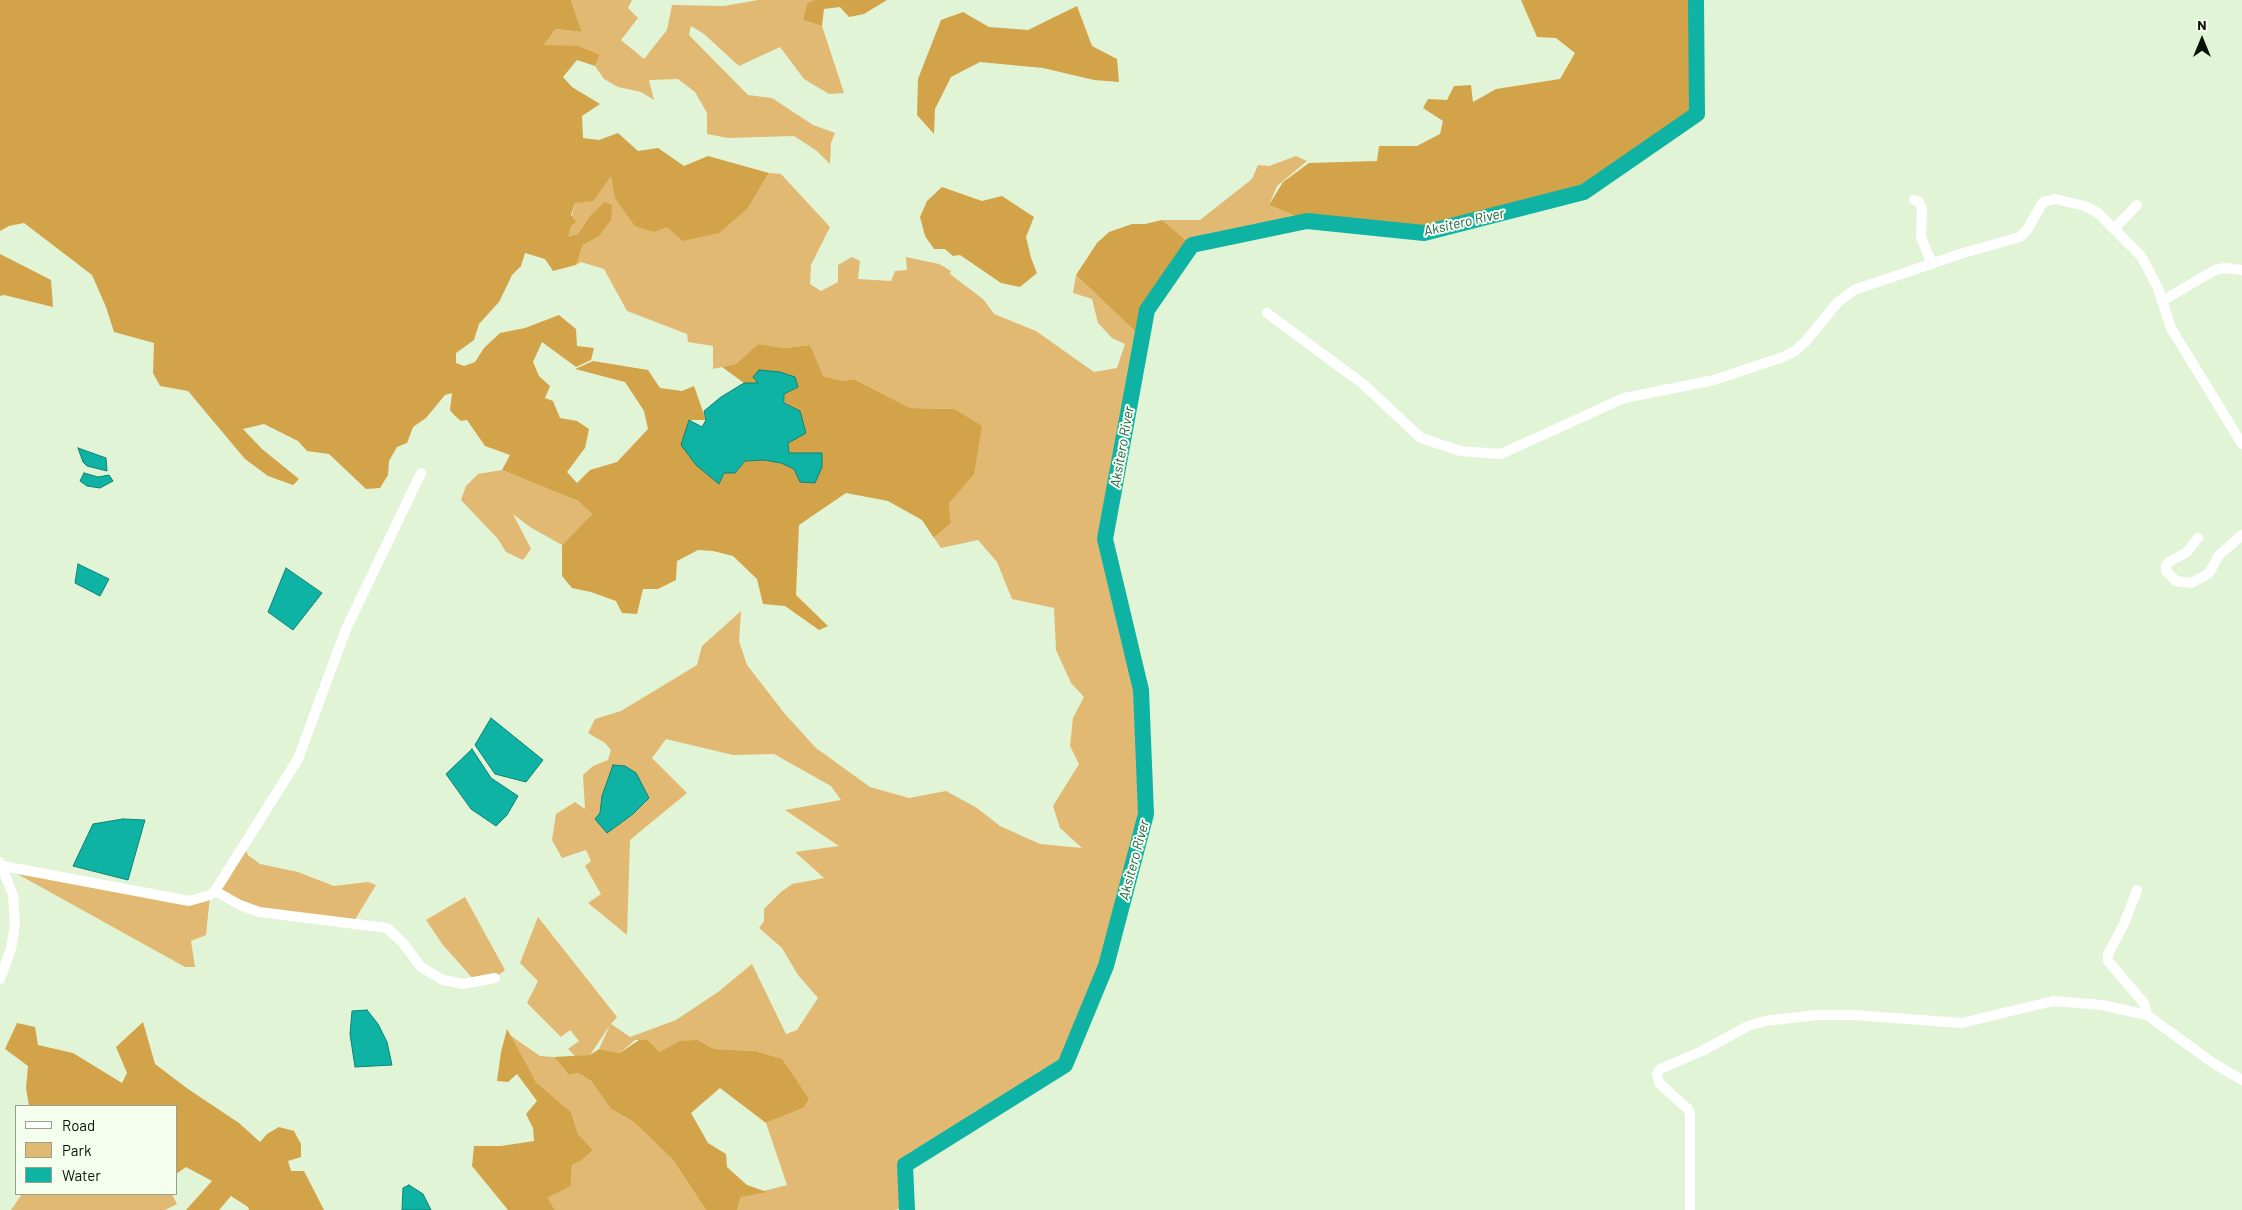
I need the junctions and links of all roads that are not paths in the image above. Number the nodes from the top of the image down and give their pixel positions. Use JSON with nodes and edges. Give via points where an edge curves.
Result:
{"nodes":[{"id":1,"x":1914,"y":200,"type":"dead end"},
{"id":2,"x":2137,"y":205,"type":"dead end"},
{"id":3,"x":2114,"y":229,"type":"junction"},
{"id":4,"x":1932,"y":264,"type":"junction"},
{"id":5,"x":2242,"y":270,"type":"edge"},
{"id":6,"x":2162,"y":301,"type":"junction"},
{"id":7,"x":1267,"y":314,"type":"dead end"},
{"id":8,"x":2242,"y":444,"type":"edge"},
{"id":9,"x":421,"y":473,"type":"dead end"},
{"id":10,"x":2242,"y":535,"type":"edge"},
{"id":11,"x":2198,"y":538,"type":"dead end"},
{"id":12,"x":1,"y":863,"type":"edge"},
{"id":13,"x":2137,"y":890,"type":"dead end"},
{"id":14,"x":215,"y":891,"type":"junction"},
{"id":15,"x":495,"y":978,"type":"dead end"},
{"id":16,"x":0,"y":979,"type":"edge"},
{"id":17,"x":2147,"y":1014,"type":"junction"},
{"id":18,"x":2242,"y":1080,"type":"edge"},
{"id":19,"x":1690,"y":1210,"type":"edge"}],
"edges":[{"from":1,"to":4,"type":"street","via":[[1922,208],[1921,237]]},
{"from":2,"to":3,"type":"street"},
{"from":3,"to":4,"type":"street","via":[[2098,212],[2085,206],[2048,200],[2037,209],[2020,237]]},
{"from":3,"to":6,"type":"street","via":[[2140,256]]},
{"from":4,"to":7,"type":"street","via":[[1869,284],[1843,297],[1795,351],[1783,357],[1714,380],[1624,398],[1501,454],[1460,451],[1421,438],[1368,388]]},
{"from":5,"to":6,"type":"street","via":[[2215,270]]},
{"from":6,"to":8,"type":"street","via":[[2171,328]]},
{"from":9,"to":14,"type":"street","via":[[346,629],[298,759]]},
{"from":10,"to":11,"type":"street","via":[[2223,550],[2209,573],[2192,582],[2176,581],[2166,566],[2187,552]]},
{"from":12,"to":14,"type":"street","via":[[188,901],[210,896]]},
{"from":12,"to":16,"type":"street","via":[[13,895],[15,924]]},
{"from":13,"to":17,"type":"street","via":[[2108,954],[2108,961],[2144,1003]]},
{"from":14,"to":15,"type":"street","via":[[259,912],[386,928],[421,966],[443,980],[463,984]]},
{"from":17,"to":18,"type":"street","via":[[2212,1063]]},
{"from":17,"to":19,"type":"street","via":[[2102,1005],[2052,1001],[1962,1023],[1893,1016],[1817,1014],[1748,1026],[1660,1069],[1657,1074],[1659,1083],[1690,1114]]}]}
